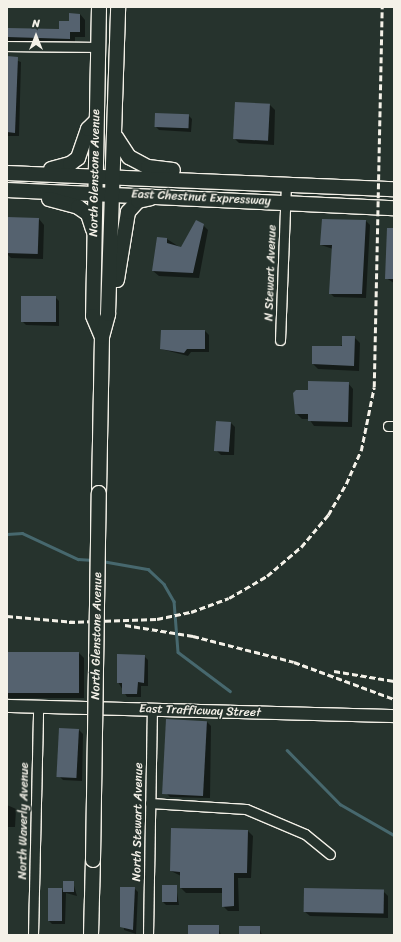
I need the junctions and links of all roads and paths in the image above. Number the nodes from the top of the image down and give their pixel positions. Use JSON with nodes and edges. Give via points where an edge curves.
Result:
{"nodes":[{"id":1,"x":99,"y":7,"type":"edge"},
{"id":2,"x":118,"y":7,"type":"edge"},
{"id":3,"x":7,"y":46,"type":"edge"},
{"id":4,"x":97,"y":47,"type":"junction"},
{"id":5,"x":96,"y":121,"type":"junction"},
{"id":6,"x":115,"y":132,"type":"junction"},
{"id":7,"x":8,"y":172,"type":"edge"},
{"id":8,"x":29,"y":174,"type":"junction"},
{"id":9,"x":95,"y":175,"type":"junction"},
{"id":10,"x":114,"y":176,"type":"junction"},
{"id":11,"x":286,"y":183,"type":"junction"},
{"id":12,"x":394,"y":189,"type":"edge"},
{"id":13,"x":7,"y":190,"type":"edge"},
{"id":14,"x":95,"y":193,"type":"junction"},
{"id":15,"x":112,"y":194,"type":"junction"},
{"id":16,"x":157,"y":196,"type":"junction"},
{"id":17,"x":7,"y":198,"type":"edge"},
{"id":18,"x":285,"y":203,"type":"junction"},
{"id":19,"x":394,"y":208,"type":"edge"},
{"id":20,"x":94,"y":237,"type":"junction"},
{"id":21,"x":108,"y":314,"type":"junction"},
{"id":22,"x":102,"y":337,"type":"junction"},
{"id":23,"x":280,"y":340,"type":"dead end"},
{"id":24,"x":7,"y":706,"type":"edge"},
{"id":25,"x":38,"y":707,"type":"junction"},
{"id":26,"x":152,"y":710,"type":"junction"},
{"id":27,"x":394,"y":716,"type":"edge"},
{"id":28,"x":150,"y":804,"type":"junction"},
{"id":29,"x":330,"y":854,"type":"dead end"},
{"id":30,"x":33,"y":935,"type":"edge"},
{"id":31,"x":91,"y":935,"type":"edge"},
{"id":32,"x":148,"y":935,"type":"edge"}],
"edges":[{"from":1,"to":4,"type":"main road","name":"North Glenstone Avenue"},
{"from":2,"to":6,"type":"main road","name":"North Glenstone Avenue"},
{"from":3,"to":4,"type":"street"},
{"from":4,"to":5,"type":"main road","name":"North Glenstone Avenue"},
{"from":5,"to":8,"type":"main road","via":[[88,129],[82,151],[70,164]]},
{"from":5,"to":9,"type":"main road","name":"North Glenstone Avenue"},
{"from":6,"to":10,"type":"main road","name":"North Glenstone Avenue"},
{"from":6,"to":11,"type":"main road","via":[[123,153],[148,167],[267,177]]},
{"from":7,"to":8,"type":"main road","name":"East Chestnut Expressway"},
{"from":8,"to":9,"type":"main road","name":"East Chestnut Expressway"},
{"from":9,"to":10,"type":"main road","name":"East Chestnut Expressway"},
{"from":9,"to":14,"type":"main road","name":"North Glenstone Avenue"},
{"from":10,"to":11,"type":"main road","name":"East Chestnut Expressway"},
{"from":10,"to":15,"type":"main road","name":"North Glenstone Avenue"},
{"from":11,"to":12,"type":"main road","name":"East Chestnut Expressway"},
{"from":11,"to":18,"type":"street","name":"N Stewart Avenue"},
{"from":13,"to":14,"type":"main road","name":"East Chestnut Expressway"},
{"from":14,"to":15,"type":"main road","name":"East Chestnut Expressway"},
{"from":14,"to":20,"type":"main road","name":"North Glenstone Avenue"},
{"from":15,"to":16,"type":"main road","name":"East Chestnut Expressway"},
{"from":15,"to":21,"type":"main road","name":"North Glenstone Avenue"},
{"from":16,"to":18,"type":"main road","name":"East Chestnut Expressway"},
{"from":16,"to":21,"type":"main road","via":[[138,201],[128,212]]},
{"from":17,"to":20,"type":"main road","via":[[67,202],[88,214]]},
{"from":18,"to":19,"type":"main road","name":"East Chestnut Expressway"},
{"from":18,"to":23,"type":"street","name":"N Stewart Avenue"},
{"from":20,"to":22,"type":"main road","name":"North Glenstone Avenue","via":[[93,316]]},
{"from":21,"to":22,"type":"main road","name":"North Glenstone Avenue"},
{"from":22,"to":31,"type":"main road","name":"North Glenstone Avenue","bridge":true},
{"from":24,"to":25,"type":"main road","name":"East Trafficway Street"},
{"from":25,"to":26,"type":"main road","name":"East Trafficway Street"},
{"from":25,"to":30,"type":"street","name":"North Waverly Avenue"},
{"from":26,"to":27,"type":"main road","name":"East Trafficway Street"},
{"from":26,"to":28,"type":"street","name":"North Stewart Avenue"},
{"from":28,"to":29,"type":"street","via":[[246,809],[305,834]]},
{"from":28,"to":32,"type":"street","name":"North Stewart Avenue"}]}
